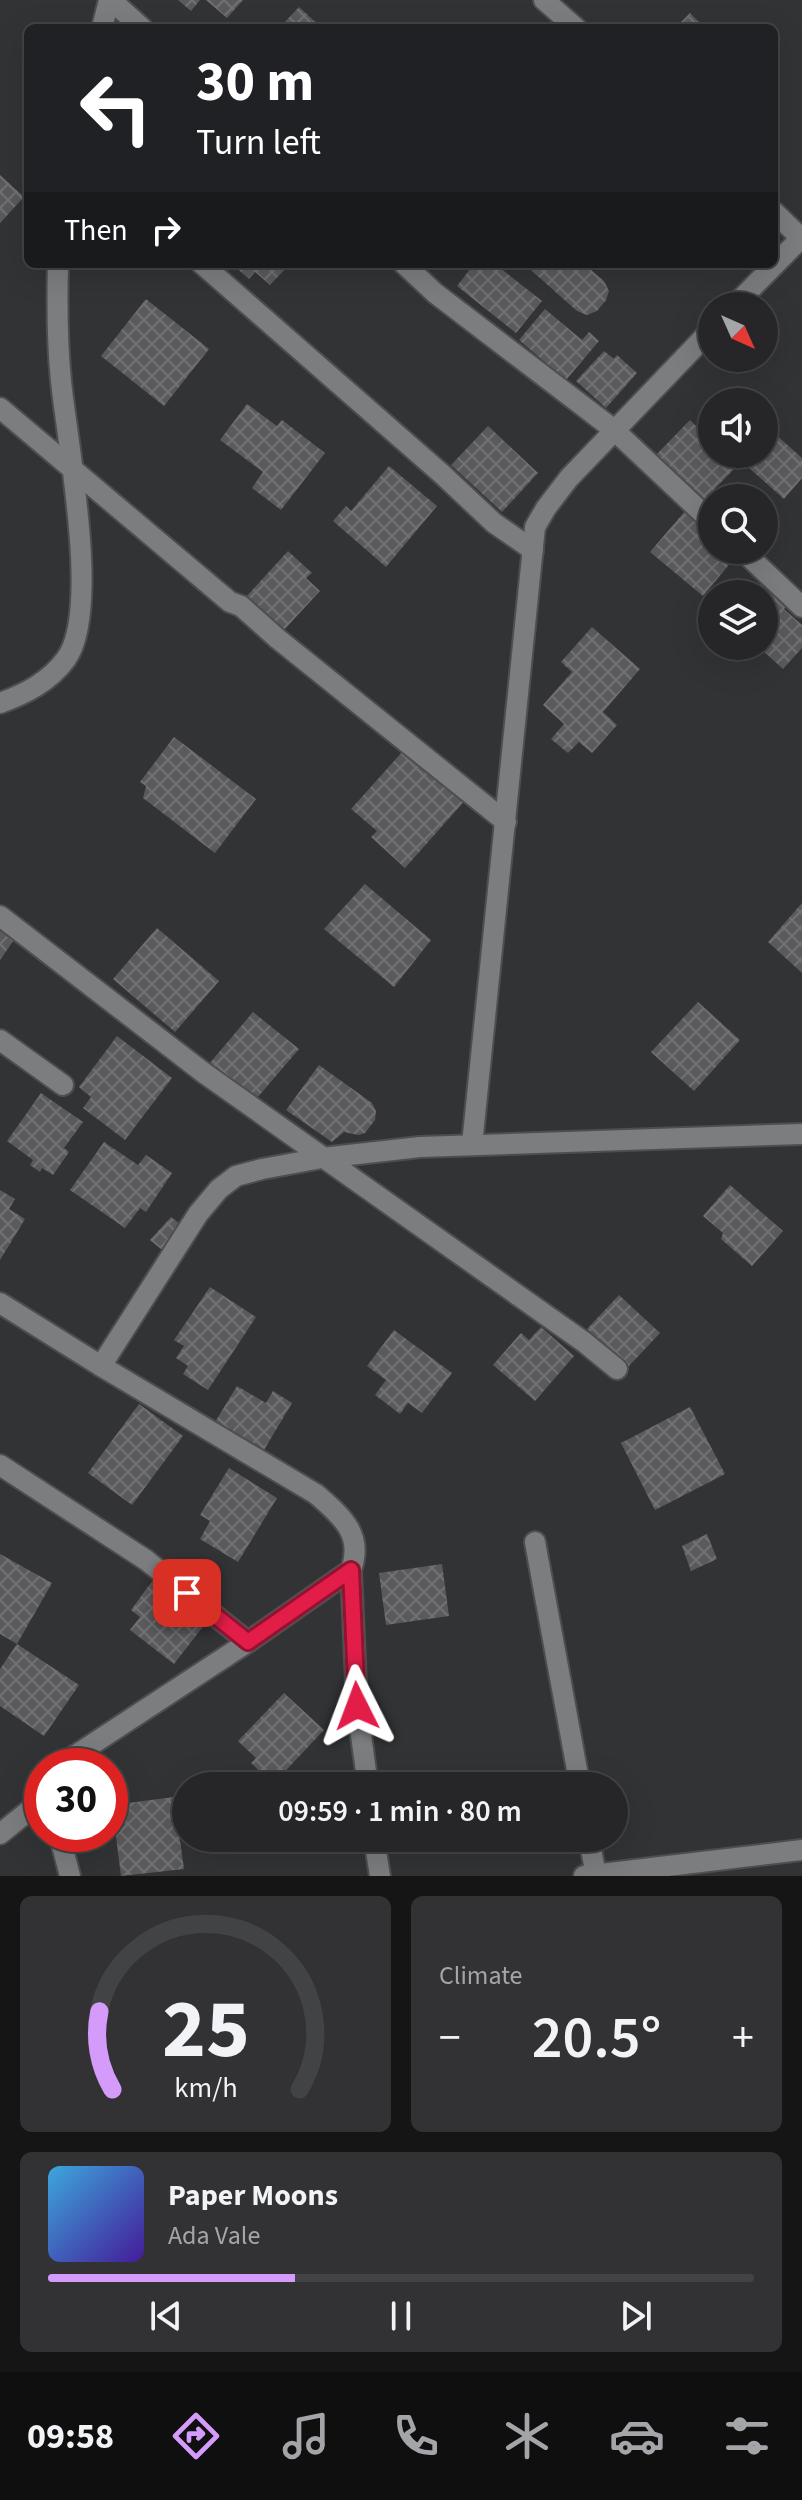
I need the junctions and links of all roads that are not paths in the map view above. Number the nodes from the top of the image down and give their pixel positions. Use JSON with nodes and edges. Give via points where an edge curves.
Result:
{"nodes":[{"id":1,"x":110,"y":0,"type":"edge"},
{"id":2,"x":544,"y":0,"type":"edge"},
{"id":3,"x":103,"y":24,"type":"edge"},
{"id":4,"x":137,"y":24,"type":"edge"},
{"id":5,"x":571,"y":24,"type":"edge"},
{"id":6,"x":778,"y":216,"type":"edge"},
{"id":7,"x":802,"y":238,"type":"edge"},
{"id":8,"x":778,"y":262,"type":"edge"},
{"id":9,"x":58,"y":268,"type":"edge"},
{"id":10,"x":207,"y":268,"type":"edge"},
{"id":11,"x":408,"y":268,"type":"edge"},
{"id":12,"x":772,"y":268,"type":"edge"},
{"id":13,"x":748,"y":292,"type":"edge"},
{"id":14,"x":698,"y":343,"type":"edge"},
{"id":15,"x":0,"y":408,"type":"edge"},
{"id":16,"x":613,"y":429,"type":"junction"},
{"id":17,"x":73,"y":470,"type":"junction"},
{"id":18,"x":698,"y":509,"type":"edge"},
{"id":19,"x":533,"y":550,"type":"junction"},
{"id":20,"x":757,"y":564,"type":"edge"},
{"id":21,"x":802,"y":607,"type":"edge"},
{"id":22,"x":0,"y":703,"type":"edge"},
{"id":23,"x":506,"y":822,"type":"junction"},
{"id":24,"x":0,"y":916,"type":"edge"},
{"id":25,"x":0,"y":1040,"type":"edge"},
{"id":26,"x":63,"y":1085,"type":"dead end"},
{"id":27,"x":802,"y":1134,"type":"edge"},
{"id":28,"x":472,"y":1145,"type":"junction"},
{"id":29,"x":322,"y":1158,"type":"junction"},
{"id":30,"x":0,"y":1303,"type":"edge"},
{"id":31,"x":101,"y":1366,"type":"junction"},
{"id":32,"x":617,"y":1369,"type":"dead end"},
{"id":33,"x":0,"y":1465,"type":"edge"},
{"id":34,"x":535,"y":1542,"type":"dead end"},
{"id":35,"x":351,"y":1570,"type":"junction"},
{"id":36,"x":248,"y":1642,"type":"junction"},
{"id":37,"x":86,"y":1748,"type":"edge"},
{"id":38,"x":366,"y":1772,"type":"edge"},
{"id":39,"x":577,"y":1772,"type":"edge"},
{"id":40,"x":24,"y":1815,"type":"edge"},
{"id":41,"x":0,"y":1834,"type":"edge"},
{"id":42,"x":802,"y":1850,"type":"edge"},
{"id":43,"x":64,"y":1852,"type":"edge"},
{"id":44,"x":376,"y":1852,"type":"edge"},
{"id":45,"x":590,"y":1852,"type":"edge"},
{"id":46,"x":592,"y":1875,"type":"edge"},
{"id":47,"x":70,"y":1876,"type":"edge"},
{"id":48,"x":380,"y":1876,"type":"edge"}],
"edges":[{"from":1,"to":3,"type":"street"},
{"from":1,"to":4,"type":"street"},
{"from":2,"to":5,"type":"street"},
{"from":6,"to":7,"type":"street"},
{"from":7,"to":8,"type":"street"},
{"from":9,"to":17,"type":"street","via":[[61,380]]},
{"from":10,"to":19,"type":"street","via":[[494,523]]},
{"from":11,"to":16,"type":"street"},
{"from":12,"to":13,"type":"street"},
{"from":14,"to":16,"type":"street"},
{"from":15,"to":17,"type":"street"},
{"from":16,"to":18,"type":"street"},
{"from":16,"to":19,"type":"street","via":[[546,508],[535,527]]},
{"from":17,"to":22,"type":"street","via":[[82,585],[78,628],[67,658],[43,682]]},
{"from":17,"to":23,"type":"street"},
{"from":19,"to":23,"type":"street"},
{"from":20,"to":21,"type":"street"},
{"from":23,"to":28,"type":"street"},
{"from":24,"to":29,"type":"street"},
{"from":25,"to":26,"type":"street"},
{"from":27,"to":28,"type":"street"},
{"from":28,"to":29,"type":"street"},
{"from":29,"to":31,"type":"street","via":[[236,1176],[219,1189]]},
{"from":29,"to":32,"type":"street"},
{"from":30,"to":31,"type":"street"},
{"from":31,"to":35,"type":"street","via":[[316,1494],[344,1519],[353,1537],[356,1557]]},
{"from":33,"to":36,"type":"street","via":[[146,1560]]},
{"from":34,"to":39,"type":"street"},
{"from":35,"to":36,"type":"street"},
{"from":35,"to":38,"type":"street","via":[[357,1706]]},
{"from":36,"to":37,"type":"street"},
{"from":40,"to":41,"type":"street"},
{"from":42,"to":46,"type":"street"},
{"from":43,"to":47,"type":"street"},
{"from":44,"to":48,"type":"street"},
{"from":45,"to":46,"type":"street"}]}
